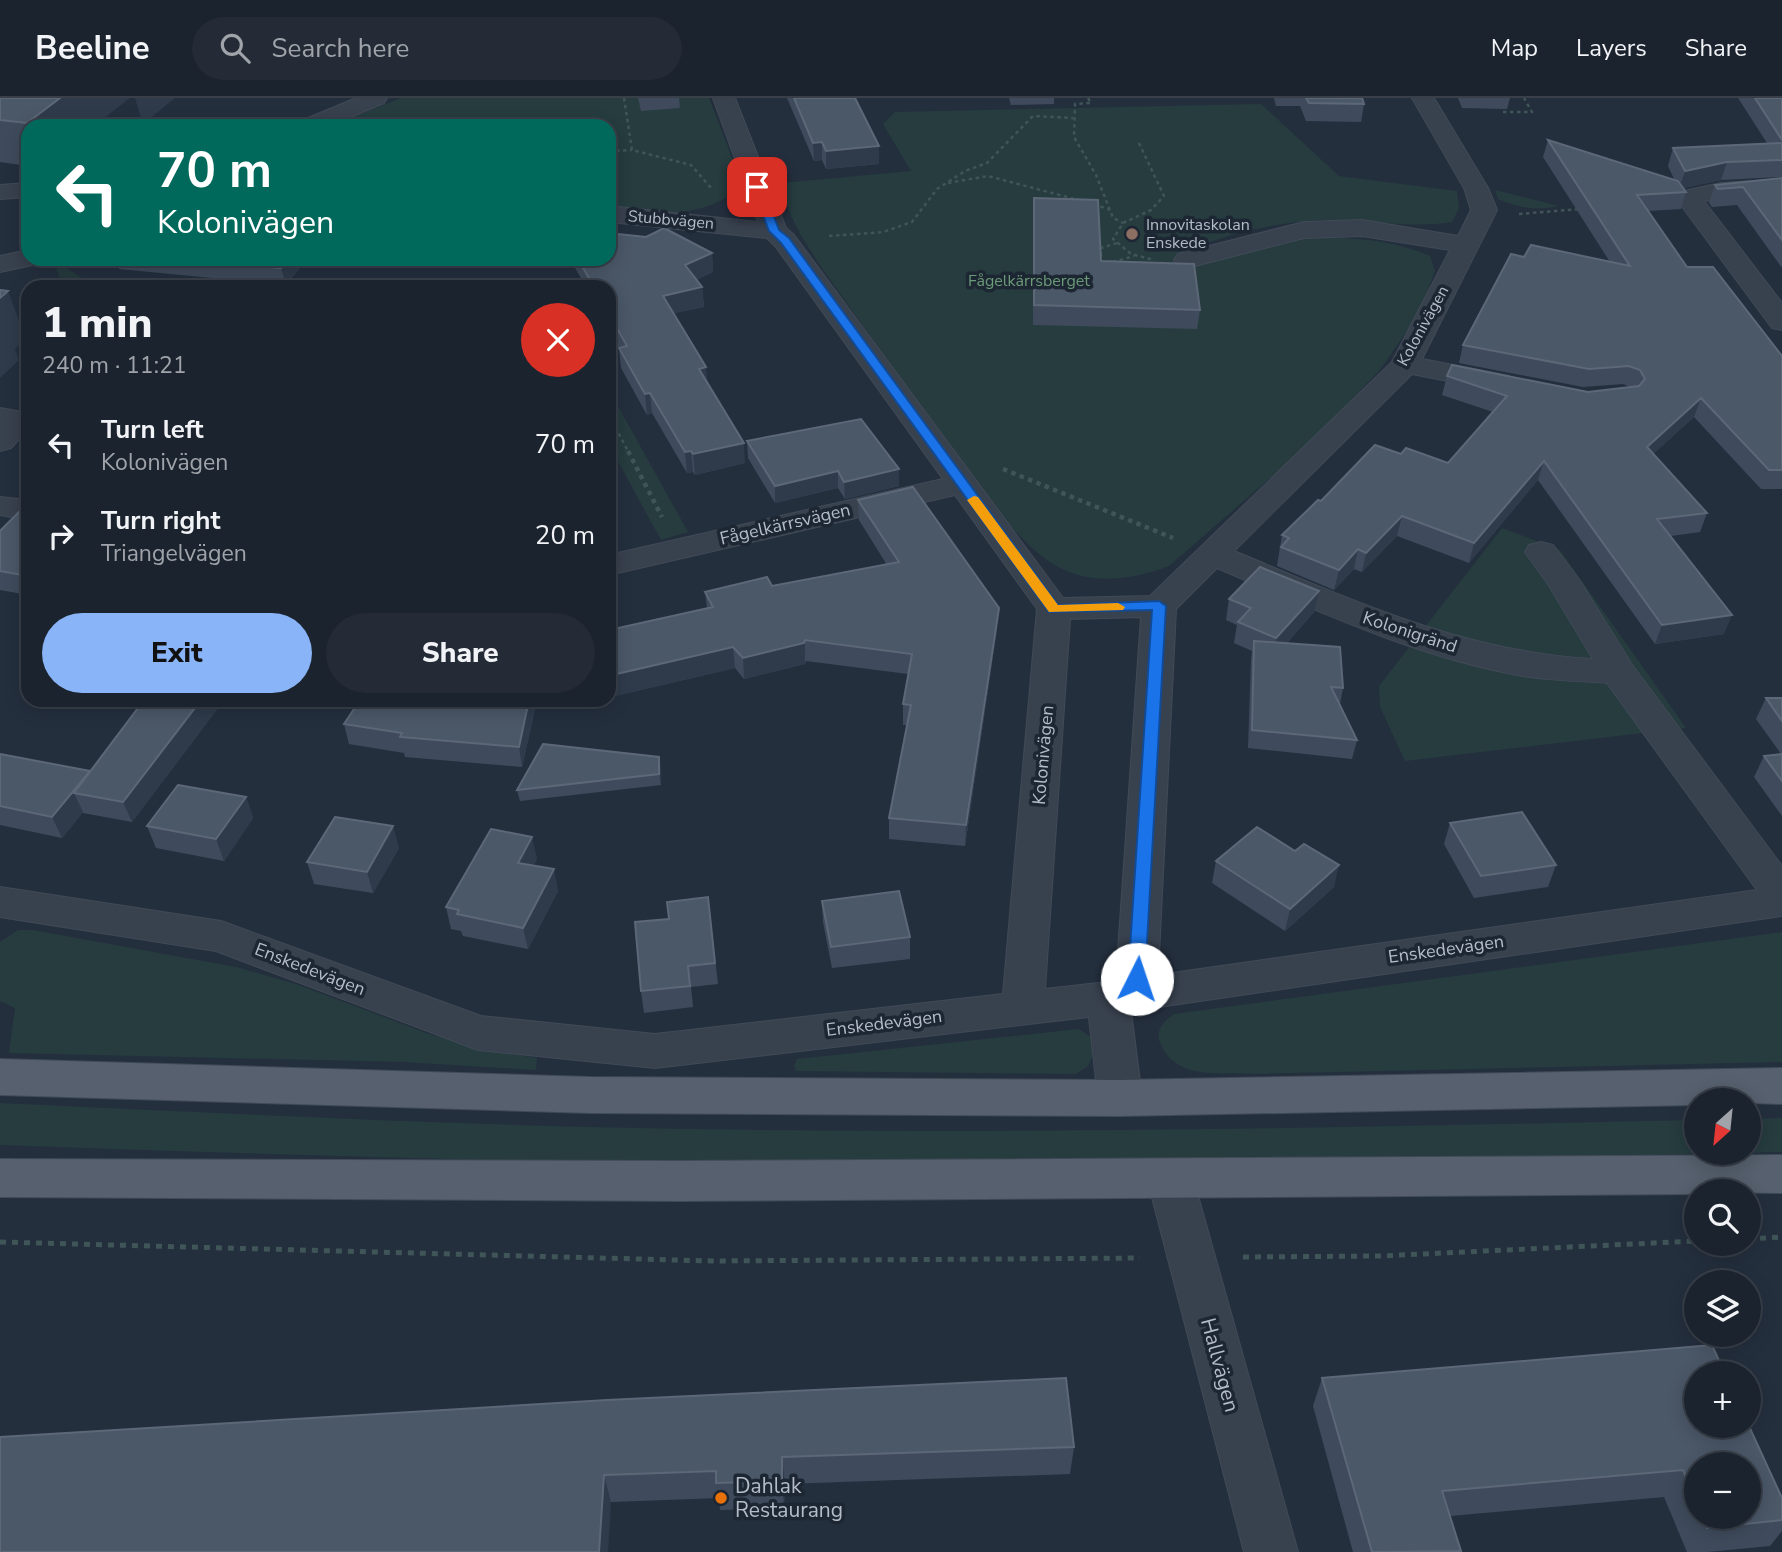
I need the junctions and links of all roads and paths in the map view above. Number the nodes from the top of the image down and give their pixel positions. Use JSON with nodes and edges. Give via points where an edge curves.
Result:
{"nodes":[{"id":1,"x":376,"y":98,"type":"edge"},
{"id":2,"x":624,"y":98,"type":"edge"},
{"id":3,"x":723,"y":98,"type":"edge"},
{"id":4,"x":1088,"y":98,"type":"edge"},
{"id":5,"x":1423,"y":98,"type":"edge"},
{"id":6,"x":1524,"y":98,"type":"edge"},
{"id":7,"x":1503,"y":112,"type":"dead end"},
{"id":8,"x":1073,"y":118,"type":"junction"},
{"id":9,"x":326,"y":119,"type":"edge"},
{"id":10,"x":1139,"y":143,"type":"dead end"},
{"id":11,"x":632,"y":150,"type":"junction"},
{"id":12,"x":616,"y":151,"type":"edge"},
{"id":13,"x":944,"y":183,"type":"junction"},
{"id":14,"x":1782,"y":186,"type":"edge"},
{"id":15,"x":21,"y":190,"type":"edge"},
{"id":16,"x":0,"y":192,"type":"edge"},
{"id":17,"x":1583,"y":208,"type":"edge"},
{"id":18,"x":1110,"y":210,"type":"junction"},
{"id":19,"x":1547,"y":213,"type":"dead end"},
{"id":20,"x":616,"y":215,"type":"edge"},
{"id":21,"x":1123,"y":223,"type":"junction"},
{"id":22,"x":744,"y":227,"type":"junction"},
{"id":23,"x":780,"y":236,"type":"junction"},
{"id":24,"x":1117,"y":243,"type":"junction"},
{"id":25,"x":1466,"y":245,"type":"junction"},
{"id":26,"x":1134,"y":256,"type":"junction"},
{"id":27,"x":21,"y":260,"type":"edge"},
{"id":28,"x":1187,"y":260,"type":"joint"},
{"id":29,"x":0,"y":264,"type":"edge"},
{"id":30,"x":1782,"y":322,"type":"edge"},
{"id":31,"x":1405,"y":364,"type":"junction"},
{"id":32,"x":1526,"y":387,"type":"edge"},
{"id":33,"x":0,"y":417,"type":"edge"},
{"id":34,"x":616,"y":428,"type":"edge"},
{"id":35,"x":0,"y":442,"type":"edge"},
{"id":36,"x":997,"y":463,"type":"dead end"},
{"id":37,"x":962,"y":484,"type":"junction"},
{"id":38,"x":0,"y":506,"type":"edge"},
{"id":39,"x":21,"y":509,"type":"edge"},
{"id":40,"x":679,"y":549,"type":"junction"},
{"id":41,"x":1541,"y":552,"type":"dead end"},
{"id":42,"x":1213,"y":554,"type":"junction"},
{"id":43,"x":616,"y":563,"type":"edge"},
{"id":44,"x":1159,"y":606,"type":"junction"},
{"id":45,"x":1054,"y":609,"type":"junction"},
{"id":46,"x":1618,"y":672,"type":"junction"},
{"id":47,"x":1782,"y":895,"type":"edge"},
{"id":48,"x":1782,"y":901,"type":"edge"},
{"id":49,"x":0,"y":902,"type":"edge"},
{"id":50,"x":1122,"y":995,"type":"junction"},
{"id":51,"x":1023,"y":1006,"type":"junction"},
{"id":52,"x":0,"y":1077,"type":"edge"},
{"id":53,"x":1782,"y":1086,"type":"edge"},
{"id":54,"x":1120,"y":1098,"type":"junction"},
{"id":55,"x":1782,"y":1174,"type":"edge"},
{"id":56,"x":0,"y":1178,"type":"edge"},
{"id":57,"x":1170,"y":1178,"type":"junction"},
{"id":58,"x":1782,"y":1237,"type":"edge"},
{"id":59,"x":1761,"y":1238,"type":"edge"},
{"id":60,"x":0,"y":1242,"type":"edge"},
{"id":61,"x":1684,"y":1242,"type":"edge"},
{"id":62,"x":1191,"y":1257,"type":"junction"},
{"id":63,"x":1271,"y":1552,"type":"edge"}],
"edges":[{"from":1,"to":9,"type":"street"},
{"from":2,"to":11,"type":"path"},
{"from":3,"to":23,"type":"street"},
{"from":4,"to":8,"type":"path","via":[[1091,103],[1074,104]]},
{"from":5,"to":25,"type":"street","name":"Kolonivägen","via":[[1476,188],[1484,211]]},
{"from":6,"to":7,"type":"path","via":[[1532,112]]},
{"from":8,"to":13,"type":"path","via":[[1033,116],[987,163]]},
{"from":8,"to":18,"type":"path","via":[[1073,136]]},
{"from":10,"to":21,"type":"path","via":[[1164,196],[1146,216]]},
{"from":11,"to":12,"type":"path"},
{"from":11,"to":22,"type":"path","via":[[691,164]]},
{"from":13,"to":18,"type":"path","via":[[988,176]]},
{"from":13,"to":23,"type":"path","via":[[912,222],[883,232]]},
{"from":14,"to":30,"type":"street","via":[[1688,197]]},
{"from":15,"to":16,"type":"street"},
{"from":17,"to":19,"type":"path"},
{"from":18,"to":21,"type":"path","via":[[1113,218]]},
{"from":20,"to":22,"type":"street","name":"Stubbvägen"},
{"from":21,"to":24,"type":"path","via":[[1113,239]]},
{"from":22,"to":23,"type":"street","name":"Stubbvägen"},
{"from":23,"to":37,"type":"street"},
{"from":24,"to":26,"type":"path"},
{"from":24,"to":26,"type":"path","via":[[1101,248],[1100,263]]},
{"from":25,"to":28,"type":"street","via":[[1362,228],[1304,230]]},
{"from":25,"to":31,"type":"street","name":"Kolonivägen"},
{"from":26,"to":28,"type":"path"},
{"from":27,"to":29,"type":"street"},
{"from":31,"to":32,"type":"street"},
{"from":31,"to":42,"type":"street","name":"Kolonivägen"},
{"from":33,"to":35,"type":"street","via":[[20,420]]},
{"from":34,"to":40,"type":"path"},
{"from":36,"to":42,"type":"path","via":[[1005,471]]},
{"from":37,"to":40,"type":"street","name":"Fågelkärrsvägen"},
{"from":37,"to":45,"type":"street"},
{"from":38,"to":39,"type":"street"},
{"from":40,"to":43,"type":"street","name":"Fågelkärrsvägen"},
{"from":41,"to":46,"type":"street"},
{"from":42,"to":44,"type":"street","name":"Kolonivägen"},
{"from":42,"to":46,"type":"street","name":"Kolonigränd","via":[[1364,618],[1458,647],[1522,664]]},
{"from":44,"to":45,"type":"street"},
{"from":44,"to":50,"type":"street"},
{"from":45,"to":51,"type":"street","name":"Kolonivägen"},
{"from":46,"to":47,"type":"street"},
{"from":48,"to":50,"type":"street","name":"Enskedevägen"},
{"from":49,"to":51,"type":"street","name":"Enskedevägen","via":[[221,936],[478,1033],[655,1051]]},
{"from":50,"to":51,"type":"street","name":"Enskedevägen"},
{"from":50,"to":54,"type":"street"},
{"from":52,"to":54,"type":"main road","via":[[590,1095]]},
{"from":53,"to":54,"type":"main road"},
{"from":55,"to":57,"type":"main road"},
{"from":56,"to":57,"type":"main road"},
{"from":57,"to":62,"type":"street","name":"Hallvägen"},
{"from":58,"to":59,"type":"path"},
{"from":60,"to":62,"type":"path","via":[[713,1261]]},
{"from":61,"to":62,"type":"path","via":[[1380,1256]]},
{"from":62,"to":63,"type":"street","name":"Hallvägen"}]}
